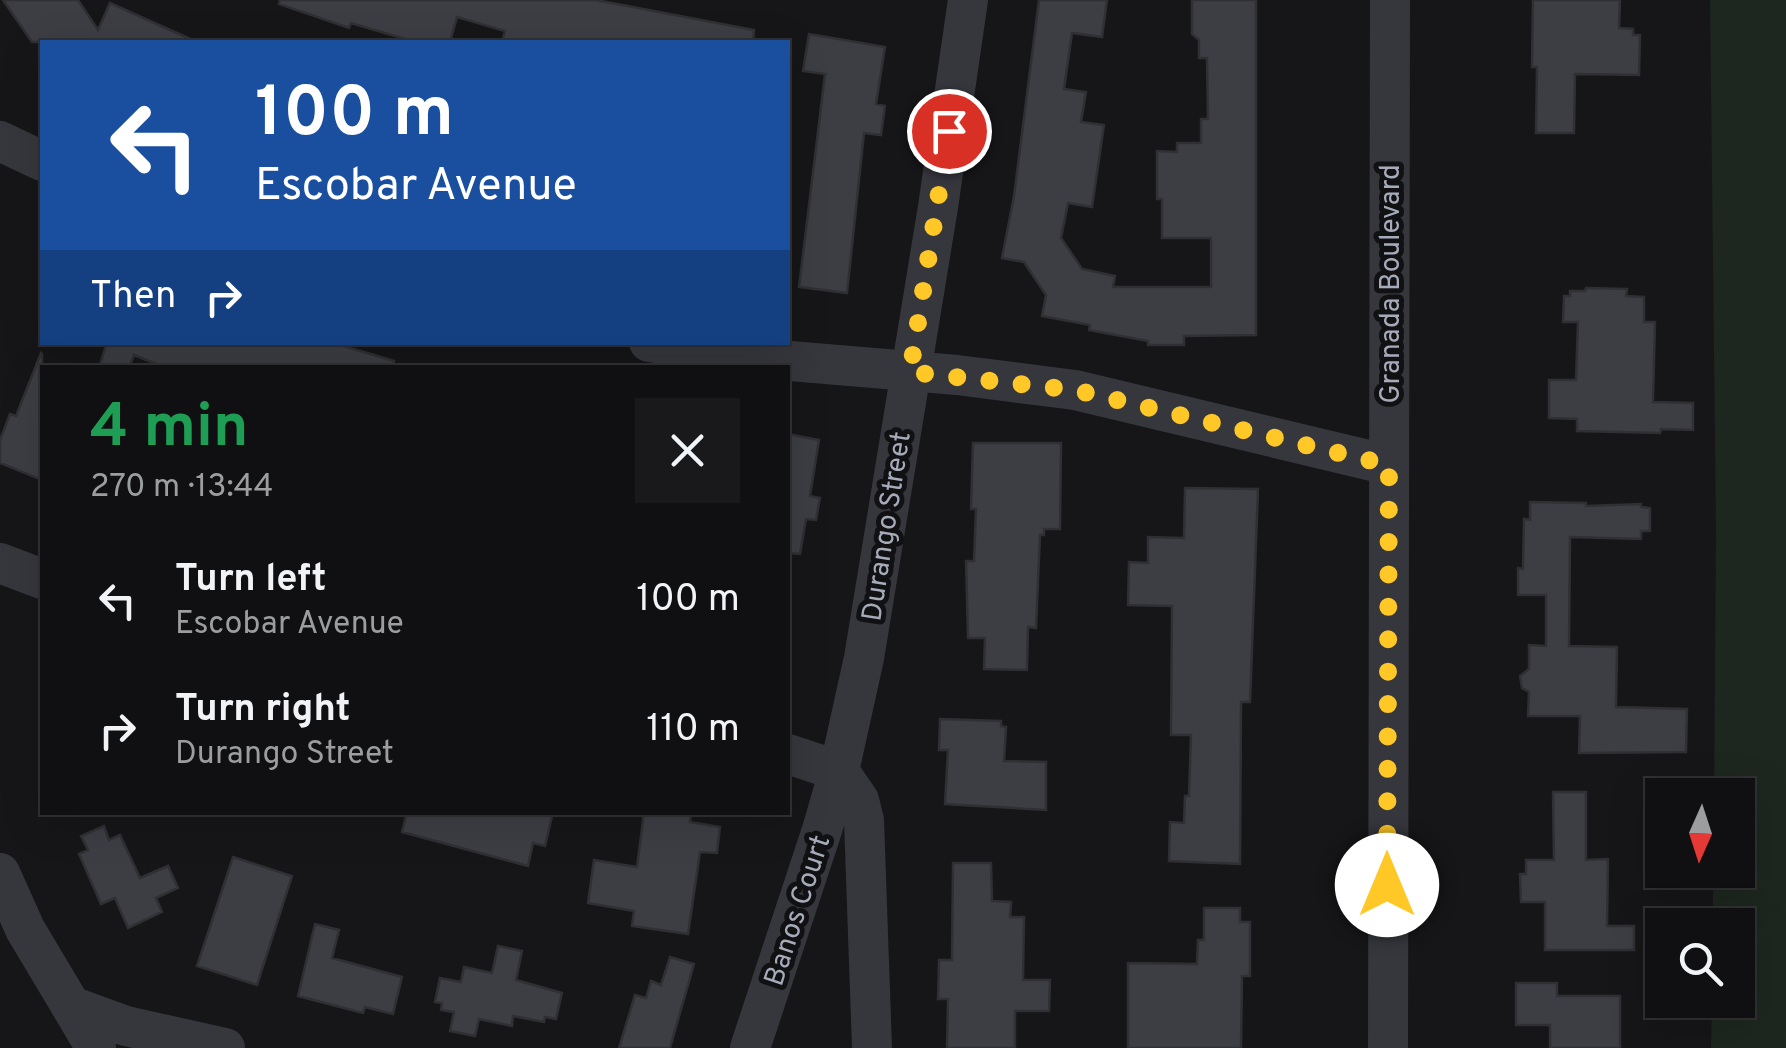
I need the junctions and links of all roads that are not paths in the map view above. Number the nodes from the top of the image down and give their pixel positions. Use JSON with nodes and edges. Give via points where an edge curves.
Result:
{"nodes":[{"id":1,"x":968,"y":0,"type":"edge"},
{"id":2,"x":1390,"y":0,"type":"edge"},
{"id":3,"x":0,"y":142,"type":"edge"},
{"id":4,"x":40,"y":159,"type":"edge"},
{"id":5,"x":669,"y":345,"type":"edge"},
{"id":6,"x":910,"y":372,"type":"junction"},
{"id":7,"x":1389,"y":465,"type":"junction"},
{"id":8,"x":0,"y":563,"type":"edge"},
{"id":9,"x":40,"y":578,"type":"edge"},
{"id":10,"x":790,"y":755,"type":"edge"},
{"id":11,"x":839,"y":771,"type":"junction"},
{"id":12,"x":0,"y":873,"type":"edge"},
{"id":13,"x":71,"y":1006,"type":"junction"},
{"id":14,"x":96,"y":1048,"type":"edge"},
{"id":15,"x":225,"y":1048,"type":"edge"},
{"id":16,"x":750,"y":1048,"type":"edge"},
{"id":17,"x":872,"y":1048,"type":"edge"},
{"id":18,"x":1388,"y":1048,"type":"edge"}],
"edges":[{"from":1,"to":6,"type":"street","name":"Durango Street"},
{"from":2,"to":7,"type":"street","name":"Granada Boulevard"},
{"from":3,"to":4,"type":"street"},
{"from":5,"to":6,"type":"street"},
{"from":6,"to":7,"type":"street","via":[[1075,390]]},
{"from":6,"to":11,"type":"street","name":"Durango Street","via":[[875,603]]},
{"from":7,"to":18,"type":"street","name":"Granada Boulevard"},
{"from":8,"to":9,"type":"street"},
{"from":10,"to":11,"type":"street"},
{"from":11,"to":16,"type":"street","name":"Banos Court"},
{"from":11,"to":17,"type":"street","via":[[864,820]]},
{"from":12,"to":13,"type":"street"},
{"from":13,"to":14,"type":"street"},
{"from":13,"to":15,"type":"street"}]}
